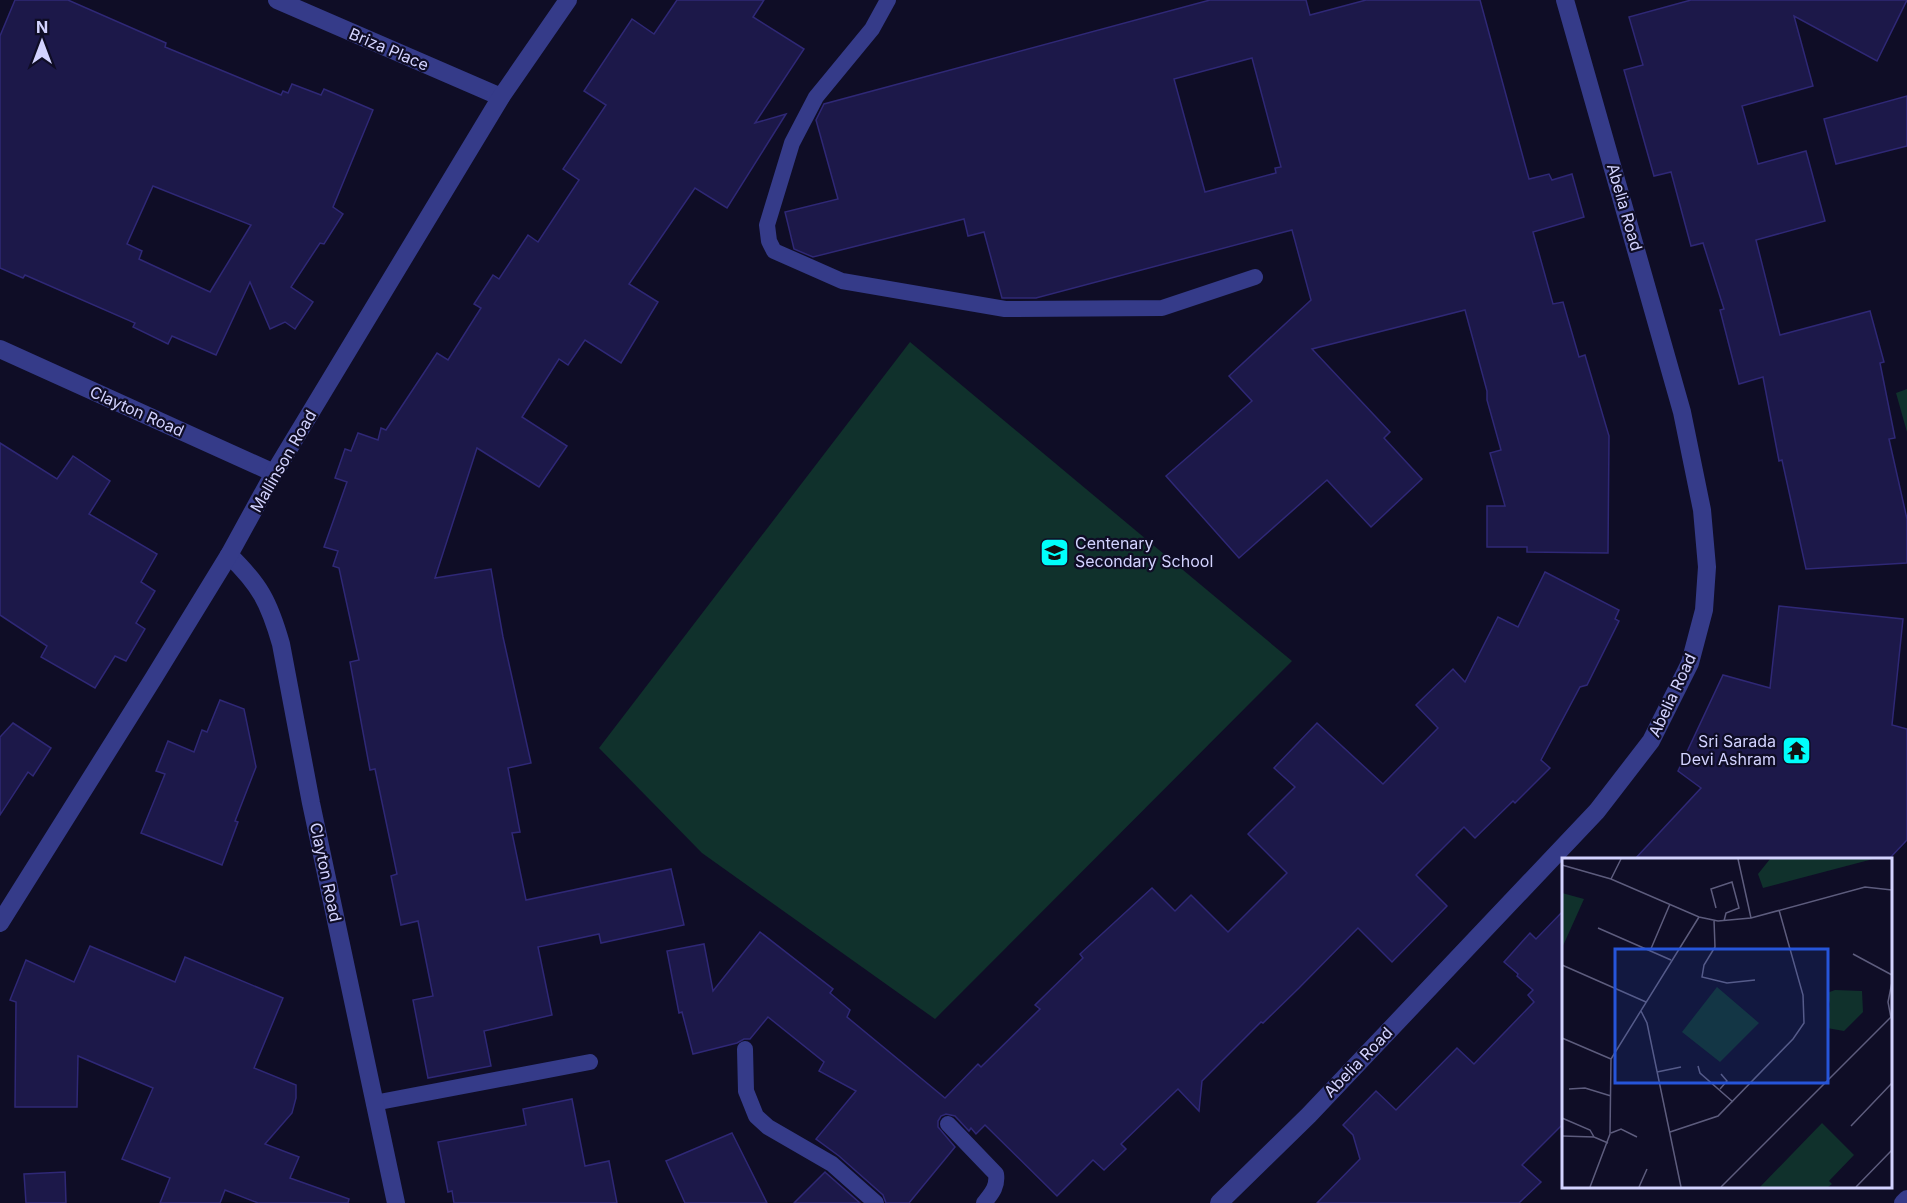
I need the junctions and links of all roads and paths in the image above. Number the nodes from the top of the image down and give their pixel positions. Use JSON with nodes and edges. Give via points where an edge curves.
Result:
{"nodes":[{"id":1,"x":277,"y":0,"type":"edge"},
{"id":2,"x":568,"y":0,"type":"edge"},
{"id":3,"x":888,"y":0,"type":"edge"},
{"id":4,"x":1565,"y":0,"type":"edge"},
{"id":5,"x":317,"y":8,"type":"edge"},
{"id":6,"x":501,"y":97,"type":"junction"},
{"id":7,"x":1255,"y":277,"type":"dead end"},
{"id":8,"x":0,"y":349,"type":"edge"},
{"id":9,"x":274,"y":473,"type":"junction"},
{"id":10,"x":229,"y":555,"type":"junction"},
{"id":11,"x":0,"y":923,"type":"edge"},
{"id":12,"x":745,"y":1049,"type":"dead end"},
{"id":13,"x":590,"y":1062,"type":"dead end"},
{"id":14,"x":374,"y":1103,"type":"junction"},
{"id":15,"x":948,"y":1124,"type":"dead end"},
{"id":16,"x":1907,"y":1199,"type":"edge"},
{"id":17,"x":396,"y":1203,"type":"edge"},
{"id":18,"x":876,"y":1203,"type":"edge"},
{"id":19,"x":984,"y":1203,"type":"edge"},
{"id":20,"x":1219,"y":1203,"type":"edge"},
{"id":21,"x":1903,"y":1203,"type":"edge"}],
"edges":[{"from":1,"to":5,"type":"street","name":"Briza Place"},
{"from":2,"to":6,"type":"street","name":"Mallinson Road"},
{"from":3,"to":7,"type":"lane","via":[[872,29],[816,97],[792,143],[766,225],[774,251],[842,281],[1005,309],[1162,308]]},
{"from":4,"to":20,"type":"street","name":"Abelia Road","via":[[1682,412],[1702,510],[1707,567],[1704,610],[1690,663],[1651,741],[1597,811],[1309,1115]]},
{"from":5,"to":6,"type":"street","name":"Briza Place"},
{"from":6,"to":9,"type":"street","name":"Mallinson Road"},
{"from":8,"to":9,"type":"street","name":"Clayton Road"},
{"from":9,"to":10,"type":"street","name":"Mallinson Road"},
{"from":10,"to":11,"type":"street","name":"Mallinson Road"},
{"from":10,"to":14,"type":"street","name":"Clayton Road","via":[[264,596],[281,644]]},
{"from":12,"to":18,"type":"lane","via":[[747,1091],[756,1116],[832,1164]]},
{"from":13,"to":14,"type":"lane"},
{"from":14,"to":17,"type":"street","name":"Clayton Road"},
{"from":15,"to":19,"type":"lane","via":[[996,1174],[994,1190]]},
{"from":16,"to":21,"type":"street"}]}
